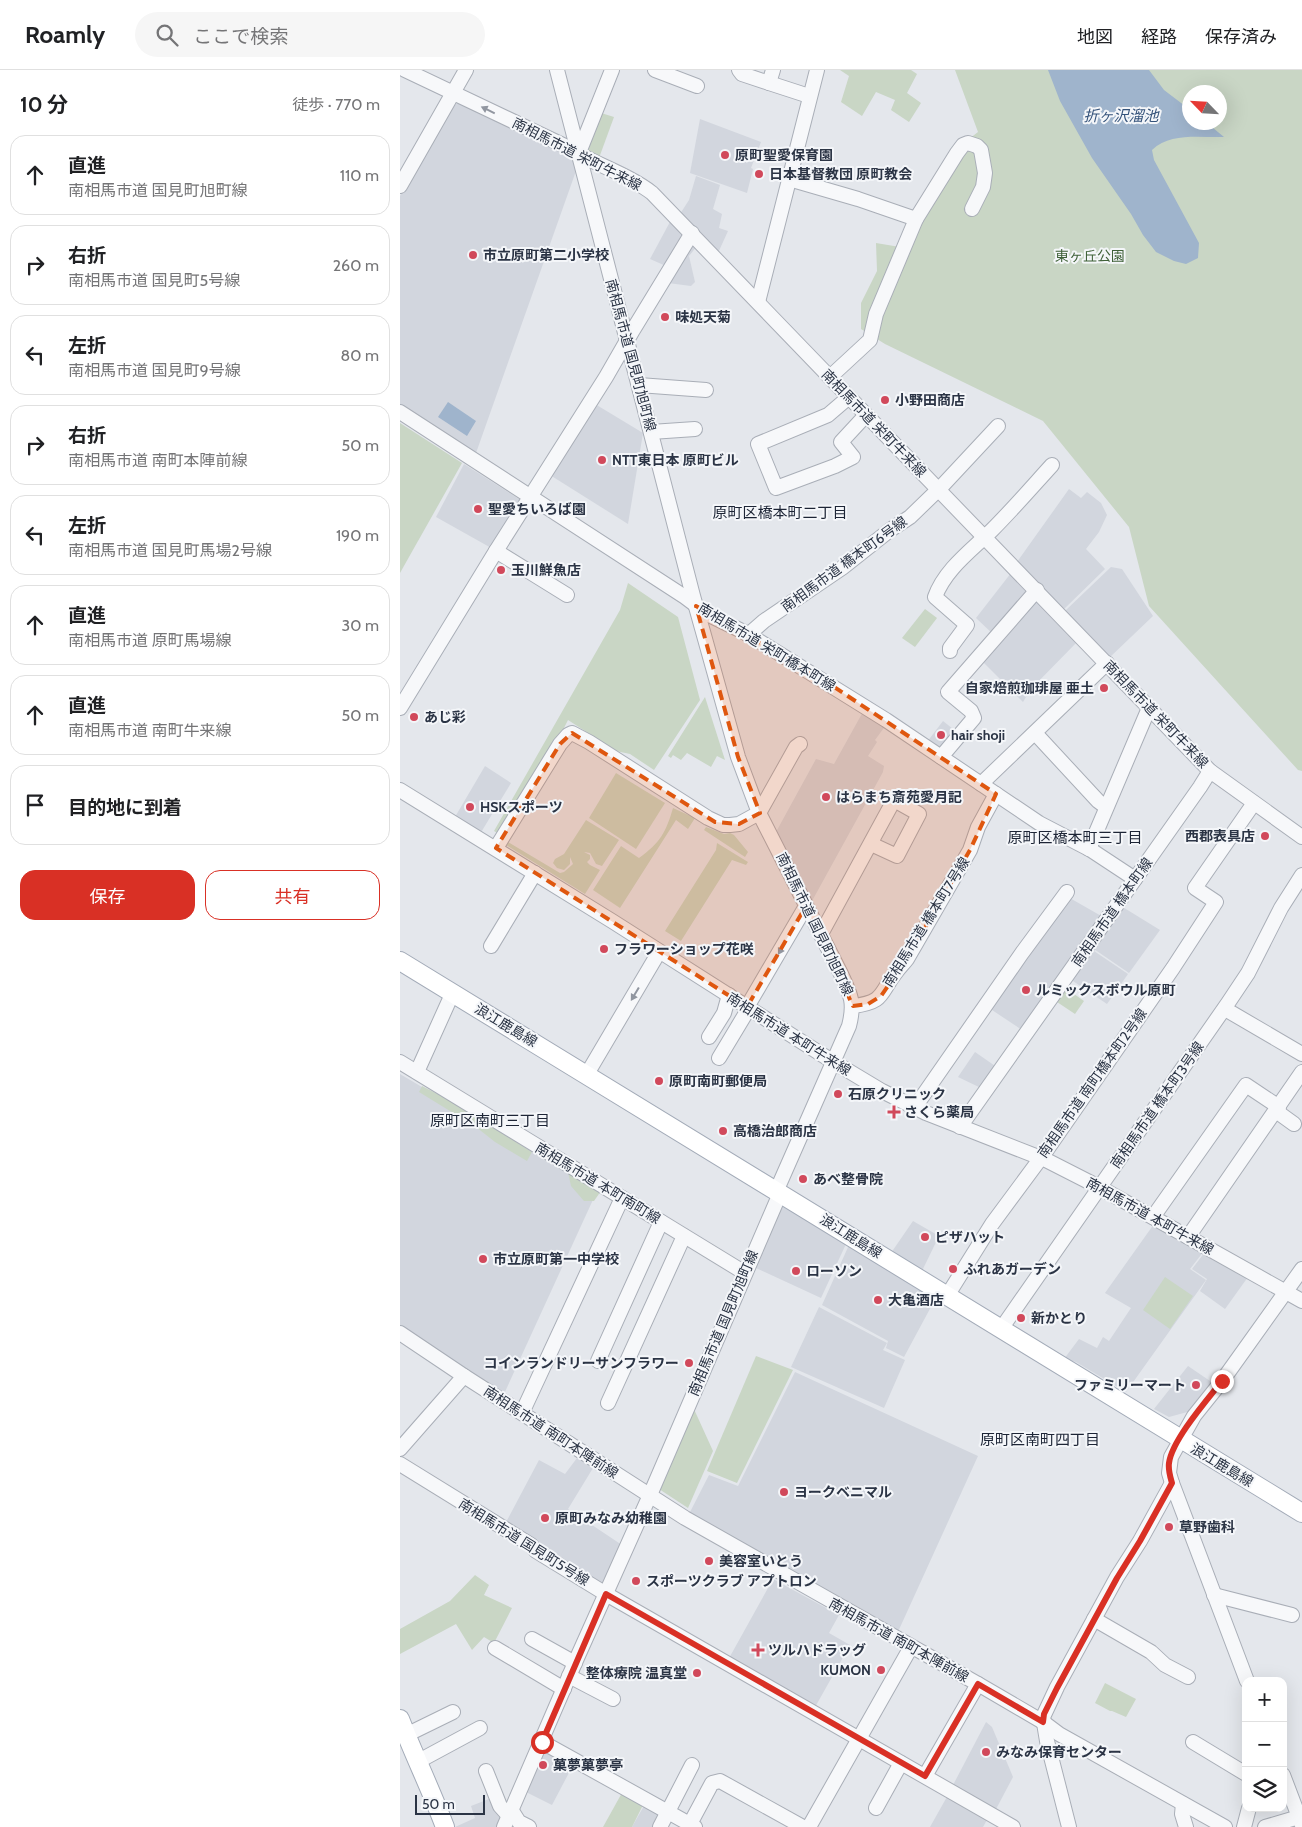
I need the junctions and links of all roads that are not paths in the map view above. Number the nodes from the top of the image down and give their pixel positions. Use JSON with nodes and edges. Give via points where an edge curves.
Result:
{"nodes":[{"id":1,"x":405,"y":70,"type":"edge"},
{"id":2,"x":466,"y":70,"type":"edge"},
{"id":3,"x":557,"y":70,"type":"edge"},
{"id":4,"x":612,"y":70,"type":"edge"},
{"id":5,"x":655,"y":70,"type":"edge"},
{"id":6,"x":739,"y":70,"type":"edge"},
{"id":7,"x":817,"y":70,"type":"edge"},
{"id":8,"x":771,"y":76,"type":"edge"},
{"id":9,"x":697,"y":86,"type":"dead end"},
{"id":10,"x":454,"y":93,"type":"junction"},
{"id":11,"x":810,"y":96,"type":"junction"},
{"id":12,"x":578,"y":154,"type":"junction"},
{"id":13,"x":789,"y":179,"type":"junction"},
{"id":14,"x":401,"y":181,"type":"edge"},
{"id":15,"x":972,"y":209,"type":"dead end"},
{"id":16,"x":916,"y":219,"type":"junction"},
{"id":17,"x":692,"y":233,"type":"junction"},
{"id":18,"x":758,"y":302,"type":"junction"},
{"id":19,"x":627,"y":341,"type":"junction"},
{"id":20,"x":830,"y":377,"type":"junction"},
{"id":21,"x":639,"y":386,"type":"junction"},
{"id":22,"x":706,"y":390,"type":"dead end"},
{"id":23,"x":849,"y":397,"type":"junction"},
{"id":24,"x":400,"y":412,"type":"edge"},
{"id":25,"x":866,"y":415,"type":"junction"},
{"id":26,"x":998,"y":426,"type":"dead end"},
{"id":27,"x":695,"y":429,"type":"dead end"},
{"id":28,"x":651,"y":432,"type":"junction"},
{"id":29,"x":1052,"y":465,"type":"dead end"},
{"id":30,"x":938,"y":490,"type":"junction"},
{"id":31,"x":530,"y":497,"type":"junction"},
{"id":32,"x":984,"y":536,"type":"junction"},
{"id":33,"x":496,"y":551,"type":"junction"},
{"id":34,"x":1037,"y":590,"type":"junction"},
{"id":35,"x":567,"y":595,"type":"dead end"},
{"id":36,"x":696,"y":606,"type":"junction"},
{"id":37,"x":748,"y":635,"type":"junction"},
{"id":38,"x":950,"y":651,"type":"dead end"},
{"id":39,"x":1107,"y":663,"type":"junction"},
{"id":40,"x":400,"y":708,"type":"edge"},
{"id":41,"x":1149,"y":708,"type":"junction"},
{"id":42,"x":1035,"y":733,"type":"junction"},
{"id":43,"x":800,"y":744,"type":"dead end"},
{"id":44,"x":941,"y":757,"type":"junction"},
{"id":45,"x":1210,"y":771,"type":"junction"},
{"id":46,"x":981,"y":784,"type":"junction"},
{"id":47,"x":400,"y":790,"type":"edge"},
{"id":48,"x":996,"y":794,"type":"junction"},
{"id":49,"x":1254,"y":803,"type":"junction"},
{"id":50,"x":1106,"y":807,"type":"junction"},
{"id":51,"x":759,"y":813,"type":"junction"},
{"id":52,"x":1302,"y":837,"type":"edge"},
{"id":53,"x":872,"y":844,"type":"dead end"},
{"id":54,"x":496,"y":848,"type":"junction"},
{"id":55,"x":1089,"y":850,"type":"junction"},
{"id":56,"x":535,"y":873,"type":"junction"},
{"id":57,"x":1302,"y":875,"type":"edge"},
{"id":58,"x":1135,"y":879,"type":"junction"},
{"id":59,"x":1067,"y":892,"type":"dead end"},
{"id":60,"x":806,"y":906,"type":"junction"},
{"id":61,"x":821,"y":934,"type":"junction"},
{"id":62,"x":491,"y":946,"type":"dead end"},
{"id":63,"x":659,"y":952,"type":"junction"},
{"id":64,"x":400,"y":961,"type":"edge"},
{"id":65,"x":453,"y":992,"type":"junction"},
{"id":66,"x":728,"y":995,"type":"junction"},
{"id":67,"x":853,"y":1006,"type":"junction"},
{"id":68,"x":748,"y":1008,"type":"junction"},
{"id":69,"x":1225,"y":1008,"type":"junction"},
{"id":70,"x":709,"y":1037,"type":"dead end"},
{"id":71,"x":1302,"y":1054,"type":"edge"},
{"id":72,"x":719,"y":1058,"type":"dead end"},
{"id":73,"x":832,"y":1061,"type":"junction"},
{"id":74,"x":400,"y":1062,"type":"edge"},
{"id":75,"x":416,"y":1072,"type":"junction"},
{"id":76,"x":1302,"y":1072,"type":"edge"},
{"id":77,"x":587,"y":1074,"type":"junction"},
{"id":78,"x":915,"y":1107,"type":"junction"},
{"id":79,"x":1278,"y":1109,"type":"junction"},
{"id":80,"x":1294,"y":1124,"type":"dead end"},
{"id":81,"x":960,"y":1127,"type":"junction"},
{"id":82,"x":1040,"y":1158,"type":"junction"},
{"id":83,"x":1100,"y":1187,"type":"junction"},
{"id":84,"x":778,"y":1192,"type":"junction"},
{"id":85,"x":622,"y":1198,"type":"junction"},
{"id":86,"x":1153,"y":1217,"type":"junction"},
{"id":87,"x":661,"y":1222,"type":"junction"},
{"id":88,"x":684,"y":1236,"type":"junction"},
{"id":89,"x":1188,"y":1237,"type":"junction"},
{"id":90,"x":1302,"y":1269,"type":"edge"},
{"id":91,"x":745,"y":1273,"type":"junction"},
{"id":92,"x":1285,"y":1292,"type":"junction"},
{"id":93,"x":947,"y":1296,"type":"junction"},
{"id":94,"x":1302,"y":1301,"type":"edge"},
{"id":95,"x":1001,"y":1329,"type":"junction"},
{"id":96,"x":400,"y":1333,"type":"edge"},
{"id":97,"x":598,"y":1361,"type":"dead end"},
{"id":98,"x":464,"y":1376,"type":"junction"},
{"id":99,"x":608,"y":1403,"type":"dead end"},
{"id":100,"x":522,"y":1413,"type":"junction"},
{"id":101,"x":1180,"y":1440,"type":"junction"},
{"id":102,"x":400,"y":1449,"type":"edge"},
{"id":103,"x":400,"y":1464,"type":"edge"},
{"id":104,"x":1172,"y":1483,"type":"junction"},
{"id":105,"x":650,"y":1495,"type":"junction"},
{"id":106,"x":1302,"y":1513,"type":"edge"},
{"id":107,"x":606,"y":1594,"type":"junction"},
{"id":108,"x":1214,"y":1595,"type":"junction"},
{"id":109,"x":1292,"y":1615,"type":"dead end"},
{"id":110,"x":1094,"y":1619,"type":"junction"},
{"id":111,"x":532,"y":1639,"type":"dead end"},
{"id":112,"x":911,"y":1647,"type":"junction"},
{"id":113,"x":495,"y":1648,"type":"dead end"},
{"id":114,"x":575,"y":1663,"type":"junction"},
{"id":115,"x":1188,"y":1677,"type":"dead end"},
{"id":116,"x":1245,"y":1677,"type":"edge"},
{"id":117,"x":566,"y":1683,"type":"junction"},
{"id":118,"x":978,"y":1684,"type":"junction"},
{"id":119,"x":613,"y":1699,"type":"dead end"},
{"id":120,"x":453,"y":1712,"type":"dead end"},
{"id":121,"x":1043,"y":1722,"type":"junction"},
{"id":122,"x":403,"y":1727,"type":"edge"},
{"id":123,"x":480,"y":1728,"type":"dead end"},
{"id":124,"x":858,"y":1739,"type":"junction"},
{"id":125,"x":542,"y":1742,"type":"junction"},
{"id":126,"x":1193,"y":1742,"type":"dead end"},
{"id":127,"x":417,"y":1762,"type":"junction"},
{"id":128,"x":901,"y":1764,"type":"junction"},
{"id":129,"x":692,"y":1765,"type":"dead end"},
{"id":130,"x":486,"y":1770,"type":"dead end"},
{"id":131,"x":1242,"y":1772,"type":"edge"},
{"id":132,"x":925,"y":1776,"type":"junction"},
{"id":133,"x":1287,"y":1785,"type":"edge"},
{"id":134,"x":1182,"y":1804,"type":"junction"},
{"id":135,"x":876,"y":1808,"type":"dead end"},
{"id":136,"x":667,"y":1812,"type":"junction"},
{"id":137,"x":1248,"y":1812,"type":"edge"},
{"id":138,"x":508,"y":1818,"type":"edge"},
{"id":139,"x":990,"y":1821,"type":"edge"},
{"id":140,"x":1301,"y":1821,"type":"edge"},
{"id":141,"x":692,"y":1825,"type":"edge"},
{"id":142,"x":445,"y":1827,"type":"edge"},
{"id":143,"x":529,"y":1827,"type":"edge"},
{"id":144,"x":660,"y":1827,"type":"edge"},
{"id":145,"x":803,"y":1827,"type":"edge"},
{"id":146,"x":809,"y":1827,"type":"edge"},
{"id":147,"x":1013,"y":1827,"type":"edge"},
{"id":148,"x":1069,"y":1827,"type":"edge"},
{"id":149,"x":1186,"y":1827,"type":"edge"},
{"id":150,"x":1225,"y":1827,"type":"edge"},
{"id":151,"x":1244,"y":1827,"type":"edge"},
{"id":152,"x":1265,"y":1827,"type":"edge"}],
"edges":[{"from":1,"to":10,"type":"street","name":"南相馬市道 栄町牛来線"},
{"from":2,"to":10,"type":"street"},
{"from":3,"to":12,"type":"street","name":"南相馬市道 国見町旭町線"},
{"from":4,"to":12,"type":"street"},
{"from":5,"to":9,"type":"street"},
{"from":6,"to":8,"type":"street","via":[[747,76]]},
{"from":7,"to":11,"type":"street"},
{"from":8,"to":11,"type":"street"},
{"from":12,"to":10,"type":"street","name":"南相馬市道 栄町牛来線","one_way":true},
{"from":10,"to":14,"type":"street"},
{"from":11,"to":13,"type":"street"},
{"from":12,"to":17,"type":"street","name":"南相馬市道 栄町牛来線","via":[[645,188]]},
{"from":12,"to":19,"type":"street","name":"南相馬市道 国見町旭町線"},
{"from":13,"to":16,"type":"street"},
{"from":13,"to":18,"type":"street"},
{"from":15,"to":16,"type":"street","via":[[984,187],[985,173],[981,150],[968,143],[957,153]]},
{"from":16,"to":20,"type":"street","via":[[876,314],[870,340]]},
{"from":17,"to":18,"type":"street","name":"南相馬市道 栄町牛来線"},
{"from":17,"to":19,"type":"street"},
{"from":18,"to":20,"type":"street","name":"南相馬市道 栄町牛来線"},
{"from":19,"to":21,"type":"street","name":"南相馬市道 国見町旭町線"},
{"from":19,"to":31,"type":"street"},
{"from":20,"to":23,"type":"street","name":"南相馬市道 栄町牛来線"},
{"from":21,"to":22,"type":"street"},
{"from":21,"to":28,"type":"street","name":"南相馬市道 国見町旭町線"},
{"from":23,"to":25,"type":"street","name":"南相馬市道 栄町牛来線"},
{"from":23,"to":25,"type":"street","via":[[828,415],[758,444],[776,488],[852,457],[841,442]]},
{"from":24,"to":31,"type":"street","name":"南相馬市道 栄町橋本町線"},
{"from":25,"to":30,"type":"street","name":"南相馬市道 栄町牛来線"},
{"from":26,"to":30,"type":"street","name":"南相馬市道 橋本町6号線"},
{"from":27,"to":28,"type":"street"},
{"from":28,"to":36,"type":"street","name":"南相馬市道 国見町旭町線"},
{"from":29,"to":32,"type":"street"},
{"from":30,"to":32,"type":"street","name":"南相馬市道 栄町牛来線"},
{"from":30,"to":37,"type":"street","name":"南相馬市道 橋本町6号線","via":[[900,525]]},
{"from":31,"to":33,"type":"street"},
{"from":31,"to":36,"type":"street","name":"南相馬市道 栄町橋本町線"},
{"from":32,"to":34,"type":"street","name":"南相馬市道 栄町牛来線"},
{"from":32,"to":38,"type":"street","via":[[954,566],[935,597],[967,625]]},
{"from":33,"to":35,"type":"street"},
{"from":33,"to":40,"type":"street"},
{"from":34,"to":39,"type":"street","name":"南相馬市道 栄町牛来線"},
{"from":34,"to":44,"type":"street","via":[[948,692],[972,711],[974,718]]},
{"from":36,"to":37,"type":"street","name":"南相馬市道 栄町橋本町線"},
{"from":36,"to":51,"type":"street","name":"南相馬市道 国見町旭町線","via":[[728,721]]},
{"from":37,"to":44,"type":"street","name":"南相馬市道 栄町橋本町線"},
{"from":39,"to":41,"type":"street","name":"南相馬市道 栄町牛来線"},
{"from":39,"to":42,"type":"street"},
{"from":41,"to":45,"type":"street","name":"南相馬市道 栄町牛来線"},
{"from":41,"to":50,"type":"street"},
{"from":42,"to":46,"type":"street"},
{"from":42,"to":50,"type":"street"},
{"from":43,"to":51,"type":"street"},
{"from":44,"to":46,"type":"street","name":"南相馬市道 栄町橋本町線"},
{"from":45,"to":49,"type":"street","name":"南相馬市道 栄町牛来線"},
{"from":45,"to":58,"type":"street","name":"南相馬市道 橋本町線"},
{"from":46,"to":48,"type":"street","name":"南相馬市道 栄町橋本町線"},
{"from":47,"to":54,"type":"street","name":"南相馬市道 本町牛来線"},
{"from":48,"to":55,"type":"street","name":"南相馬市道 栄町橋本町線","via":[[1039,823]]},
{"from":48,"to":67,"type":"street","name":"南相馬市道 橋本町7号線","via":[[970,850],[907,959],[881,996],[868,1004]]},
{"from":49,"to":52,"type":"street","name":"南相馬市道 栄町牛来線"},
{"from":49,"to":82,"type":"street","name":"南相馬市道 南町橋本町2号線","via":[[1195,888],[1216,902]]},
{"from":50,"to":55,"type":"street"},
{"from":51,"to":54,"type":"street","via":[[738,824],[715,822],[572,733],[560,744]]},
{"from":51,"to":60,"type":"street","name":"南相馬市道 国見町旭町線"},
{"from":53,"to":61,"type":"street"},
{"from":54,"to":56,"type":"street","name":"南相馬市道 本町牛来線"},
{"from":55,"to":58,"type":"street","name":"南相馬市道 栄町橋本町線"},
{"from":56,"to":62,"type":"street"},
{"from":56,"to":63,"type":"street","name":"南相馬市道 本町牛来線"},
{"from":57,"to":69,"type":"street","name":"南相馬市道 橋本町3号線"},
{"from":58,"to":81,"type":"street","name":"南相馬市道 橋本町線"},
{"from":59,"to":78,"type":"street"},
{"from":60,"to":61,"type":"street","name":"南相馬市道 国見町旭町線"},
{"from":60,"to":68,"type":"street","one_way":true},
{"from":61,"to":67,"type":"street","name":"南相馬市道 国見町旭町線","via":[[849,990]]},
{"from":63,"to":66,"type":"street","name":"南相馬市道 本町牛来線"},
{"from":63,"to":77,"type":"street","one_way":true},
{"from":64,"to":65,"type":"main road","name":"浪江鹿島線"},
{"from":65,"to":75,"type":"street"},
{"from":65,"to":77,"type":"main road","name":"浪江鹿島線"},
{"from":66,"to":68,"type":"street","name":"南相馬市道 本町牛来線"},
{"from":66,"to":70,"type":"street","via":[[724,1013]]},
{"from":67,"to":73,"type":"street","name":"南相馬市道 国見町旭町線"},
{"from":68,"to":72,"type":"street"},
{"from":68,"to":73,"type":"street","name":"南相馬市道 本町牛来線"},
{"from":69,"to":71,"type":"street"},
{"from":69,"to":83,"type":"street","name":"南相馬市道 橋本町3号線"},
{"from":73,"to":78,"type":"street","name":"南相馬市道 本町牛来線"},
{"from":73,"to":84,"type":"street","name":"南相馬市道 国見町旭町線"},
{"from":74,"to":75,"type":"street","name":"南相馬市道 本町南町線"},
{"from":75,"to":85,"type":"street","name":"南相馬市道 本町南町線"},
{"from":76,"to":79,"type":"street"},
{"from":77,"to":84,"type":"main road","name":"浪江鹿島線"},
{"from":78,"to":81,"type":"street","name":"南相馬市道 本町牛来線"},
{"from":79,"to":80,"type":"street"},
{"from":79,"to":86,"type":"street","via":[[1246,1085]]},
{"from":79,"to":89,"type":"street"},
{"from":81,"to":82,"type":"street","name":"南相馬市道 本町牛来線"},
{"from":82,"to":83,"type":"street","name":"南相馬市道 本町牛来線"},
{"from":82,"to":93,"type":"street","name":"南相馬市道 南町橋本町2号線","via":[[992,1224]]},
{"from":83,"to":86,"type":"street","name":"南相馬市道 本町牛来線"},
{"from":83,"to":95,"type":"street","name":"南相馬市道 橋本町3号線"},
{"from":84,"to":91,"type":"street","name":"南相馬市道 国見町旭町線"},
{"from":84,"to":93,"type":"main road","name":"浪江鹿島線"},
{"from":85,"to":87,"type":"street","name":"南相馬市道 本町南町線"},
{"from":85,"to":100,"type":"street"},
{"from":86,"to":89,"type":"street","name":"南相馬市道 本町牛来線"},
{"from":87,"to":88,"type":"street","name":"南相馬市道 本町南町線"},
{"from":87,"to":97,"type":"street"},
{"from":88,"to":91,"type":"street","name":"南相馬市道 本町南町線"},
{"from":88,"to":99,"type":"street"},
{"from":89,"to":92,"type":"street","name":"南相馬市道 本町牛来線"},
{"from":90,"to":92,"type":"street"},
{"from":91,"to":105,"type":"street","name":"南相馬市道 国見町旭町線"},
{"from":92,"to":94,"type":"street","name":"南相馬市道 本町牛来線"},
{"from":92,"to":101,"type":"street"},
{"from":93,"to":95,"type":"main road","name":"浪江鹿島線"},
{"from":95,"to":101,"type":"main road","name":"浪江鹿島線"},
{"from":96,"to":98,"type":"street","name":"南相馬市道 南町本陣前線"},
{"from":98,"to":100,"type":"street","name":"南相馬市道 南町本陣前線"},
{"from":98,"to":102,"type":"street"},
{"from":100,"to":105,"type":"street","name":"南相馬市道 南町本陣前線"},
{"from":101,"to":104,"type":"street","via":[[1169,1465]]},
{"from":101,"to":106,"type":"main road","name":"浪江鹿島線"},
{"from":103,"to":107,"type":"street","name":"南相馬市道 国見町5号線"},
{"from":104,"to":108,"type":"street"},
{"from":104,"to":110,"type":"street"},
{"from":105,"to":107,"type":"street","name":"南相馬市道 国見町旭町線"},
{"from":105,"to":112,"type":"street","name":"南相馬市道 南町本陣前線"},
{"from":107,"to":114,"type":"street","name":"南相馬市道 国見町旭町線"},
{"from":107,"to":124,"type":"street","name":"南相馬市道 国見町5号線"},
{"from":108,"to":109,"type":"street"},
{"from":108,"to":116,"type":"street"},
{"from":110,"to":115,"type":"street"},
{"from":110,"to":121,"type":"street","via":[[1044,1714]]},
{"from":111,"to":114,"type":"street"},
{"from":112,"to":118,"type":"street","name":"南相馬市道 南町本陣前線"},
{"from":112,"to":124,"type":"street"},
{"from":113,"to":117,"type":"street"},
{"from":114,"to":117,"type":"street","name":"南相馬市道 国見町旭町線"},
{"from":117,"to":119,"type":"street"},
{"from":117,"to":125,"type":"street","name":"南相馬市道 国見町旭町線"},
{"from":118,"to":121,"type":"street","name":"南相馬市道 南町本陣前線"},
{"from":118,"to":132,"type":"street"},
{"from":120,"to":122,"type":"street"},
{"from":121,"to":134,"type":"street","name":"南相馬市道 南町本陣前線"},
{"from":121,"to":148,"type":"street"},
{"from":122,"to":127,"type":"main road"},
{"from":123,"to":127,"type":"street"},
{"from":124,"to":128,"type":"street","name":"南相馬市道 国見町5号線"},
{"from":124,"to":146,"type":"street"},
{"from":125,"to":136,"type":"street"},
{"from":125,"to":138,"type":"street","name":"南相馬市道 国見町旭町線"},
{"from":126,"to":131,"type":"street"},
{"from":127,"to":142,"type":"main road"},
{"from":128,"to":132,"type":"street","name":"南相馬市道 国見町5号線"},
{"from":128,"to":135,"type":"street"},
{"from":129,"to":136,"type":"street"},
{"from":130,"to":138,"type":"street"},
{"from":132,"to":139,"type":"street","name":"南相馬市道 国見町5号線"},
{"from":133,"to":140,"type":"street"},
{"from":134,"to":149,"type":"street"},
{"from":134,"to":150,"type":"street","name":"南相馬市道 南町本陣前線"},
{"from":136,"to":141,"type":"street"},
{"from":136,"to":144,"type":"street"},
{"from":137,"to":151,"type":"street"},
{"from":138,"to":143,"type":"street"},
{"from":139,"to":147,"type":"street","name":"南相馬市道 国見町5号線"},
{"from":140,"to":152,"type":"street"},
{"from":141,"to":145,"type":"street","via":[[712,1783],[720,1781]]}]}
